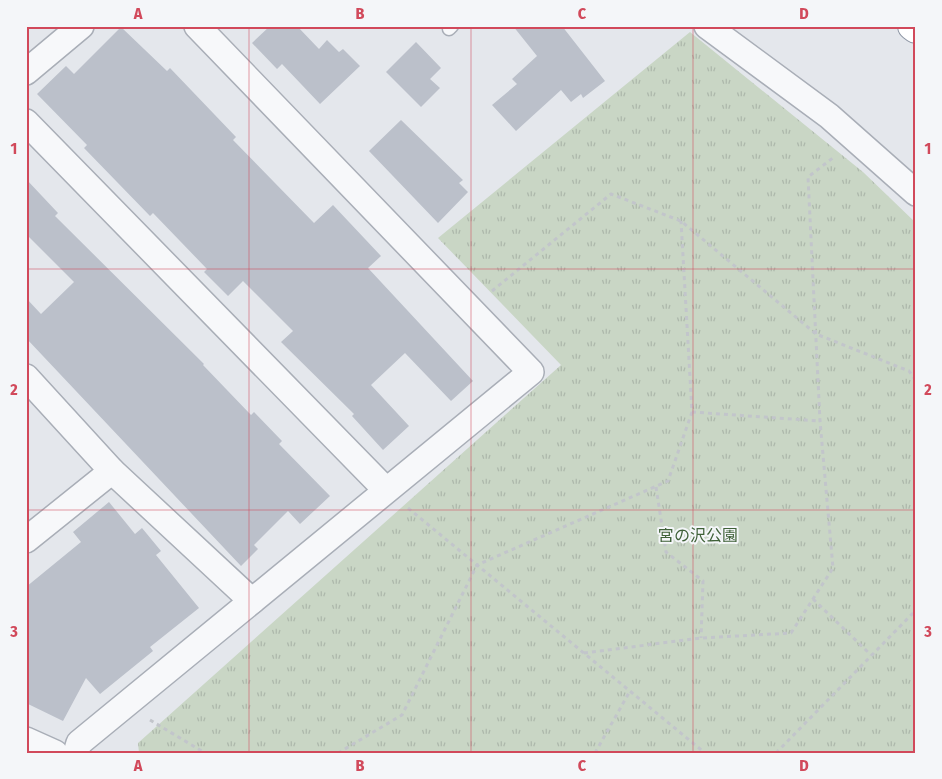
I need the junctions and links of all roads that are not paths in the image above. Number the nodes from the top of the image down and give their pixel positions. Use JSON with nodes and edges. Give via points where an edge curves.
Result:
{"nodes":[{"id":1,"x":81,"y":26,"type":"edge"},
{"id":2,"x":197,"y":26,"type":"edge"},
{"id":3,"x":707,"y":26,"type":"edge"},
{"id":4,"x":912,"y":26,"type":"edge"},
{"id":5,"x":916,"y":29,"type":"edge"},
{"id":6,"x":26,"y":72,"type":"edge"},
{"id":7,"x":26,"y":122,"type":"edge"},
{"id":8,"x":916,"y":193,"type":"edge"},
{"id":9,"x":26,"y":377,"type":"edge"},
{"id":10,"x":112,"y":471,"type":"junction"},
{"id":11,"x":386,"y":490,"type":"junction"},
{"id":12,"x":26,"y":540,"type":"edge"},
{"id":13,"x":252,"y":600,"type":"junction"},
{"id":14,"x":26,"y":740,"type":"edge"},
{"id":15,"x":55,"y":753,"type":"edge"},
{"id":16,"x":76,"y":753,"type":"edge"}],
"edges":[{"from":1,"to":6,"type":"street"},
{"from":2,"to":11,"type":"street","via":[[530,372]]},
{"from":3,"to":8,"type":"street","via":[[829,116]]},
{"from":4,"to":5,"type":"highway"},
{"from":7,"to":11,"type":"street"},
{"from":9,"to":10,"type":"street"},
{"from":10,"to":12,"type":"street"},
{"from":10,"to":13,"type":"street"},
{"from":11,"to":13,"type":"street"},
{"from":13,"to":16,"type":"street","via":[[79,743]]},
{"from":14,"to":15,"type":"street"}]}
